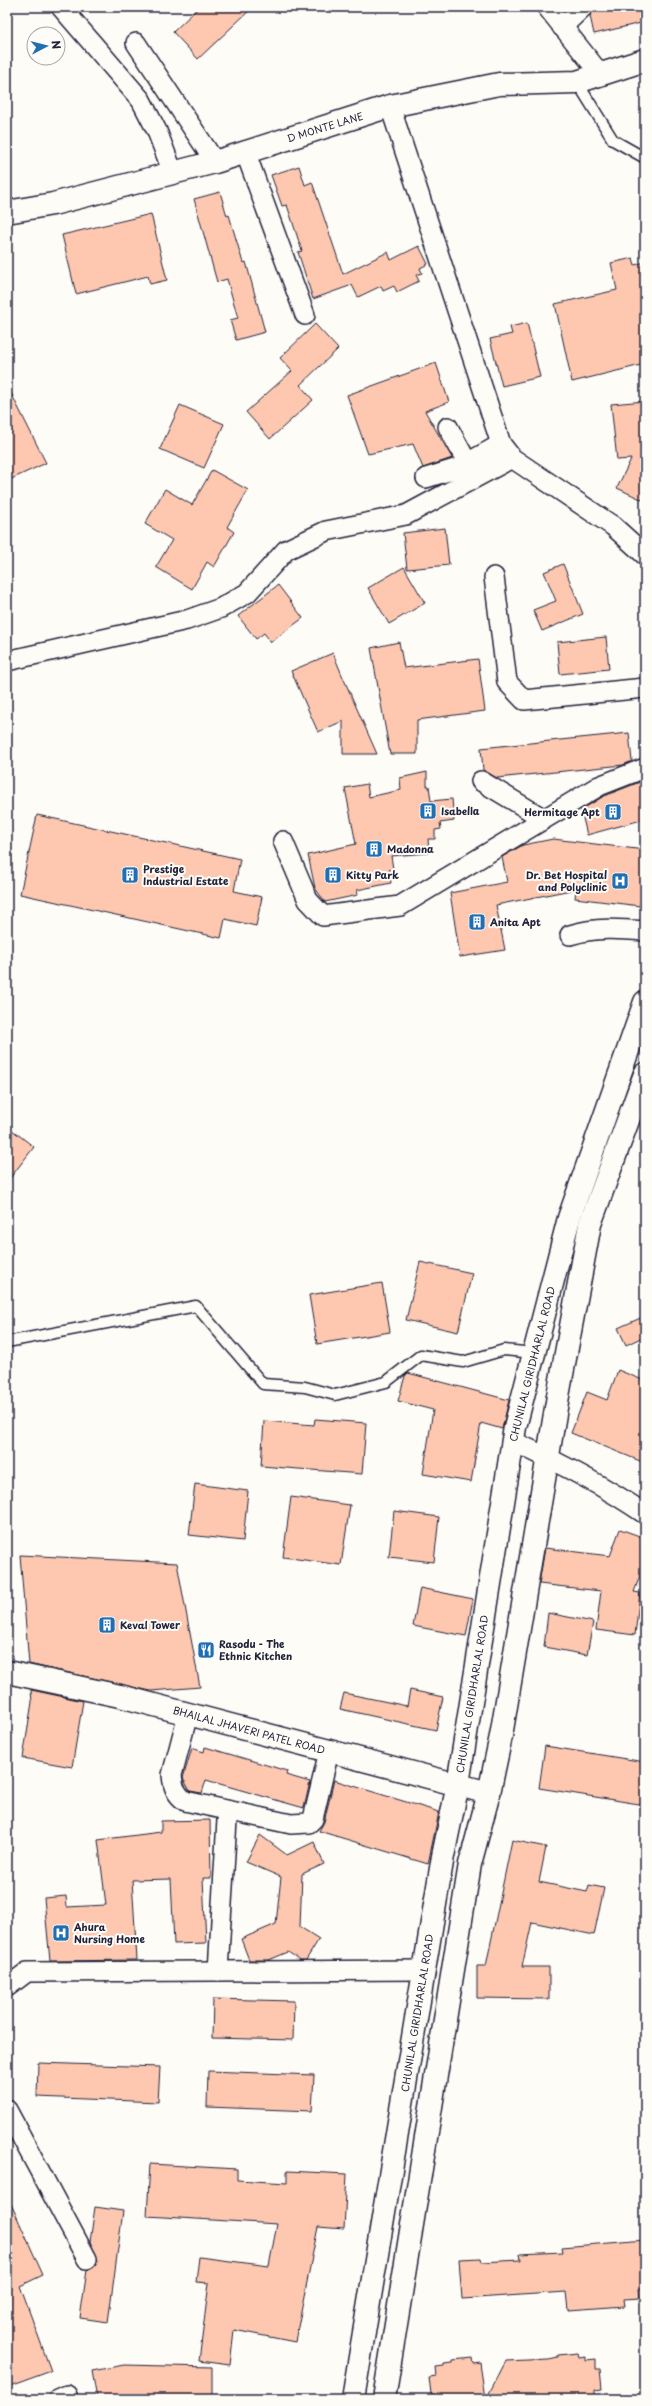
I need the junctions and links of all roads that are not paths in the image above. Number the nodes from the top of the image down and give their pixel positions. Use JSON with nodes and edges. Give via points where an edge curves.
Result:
{"nodes":[{"id":1,"x":61,"y":7,"type":"edge"},
{"id":2,"x":547,"y":7,"type":"edge"},
{"id":3,"x":583,"y":7,"type":"edge"},
{"id":4,"x":562,"y":27,"type":"junction"},
{"id":5,"x":136,"y":43,"type":"dead end"},
{"id":6,"x":645,"y":60,"type":"edge"},
{"id":7,"x":601,"y":75,"type":"junction"},
{"id":8,"x":577,"y":82,"type":"junction"},
{"id":9,"x":390,"y":106,"type":"junction"},
{"id":10,"x":245,"y":152,"type":"junction"},
{"id":11,"x":645,"y":158,"type":"edge"},
{"id":12,"x":215,"y":162,"type":"junction"},
{"id":13,"x":173,"y":173,"type":"junction"},
{"id":14,"x":7,"y":212,"type":"edge"},
{"id":15,"x":305,"y":315,"type":"dead end"},
{"id":16,"x":448,"y":427,"type":"dead end"},
{"id":17,"x":506,"y":451,"type":"junction"},
{"id":18,"x":467,"y":462,"type":"junction"},
{"id":19,"x":426,"y":478,"type":"dead end"},
{"id":20,"x":645,"y":554,"type":"edge"},
{"id":21,"x":494,"y":577,"type":"dead end"},
{"id":22,"x":7,"y":661,"type":"edge"},
{"id":23,"x":645,"y":688,"type":"edge"},
{"id":24,"x":645,"y":768,"type":"edge"},
{"id":25,"x":481,"y":781,"type":"dead end"},
{"id":26,"x":544,"y":819,"type":"junction"},
{"id":27,"x":284,"y":841,"type":"dead end"},
{"id":28,"x":645,"y":931,"type":"edge"},
{"id":29,"x":570,"y":935,"type":"dead end"},
{"id":30,"x":645,"y":1002,"type":"edge"},
{"id":31,"x":644,"y":1080,"type":"edge"},
{"id":32,"x":7,"y":1342,"type":"edge"},
{"id":33,"x":534,"y":1353,"type":"junction"},
{"id":34,"x":512,"y":1441,"type":"junction"},
{"id":35,"x":547,"y":1457,"type":"junction"},
{"id":36,"x":645,"y":1514,"type":"edge"},
{"id":37,"x":7,"y":1672,"type":"edge"},
{"id":38,"x":188,"y":1714,"type":"junction"},
{"id":39,"x":329,"y":1751,"type":"junction"},
{"id":40,"x":458,"y":1784,"type":"junction"},
{"id":41,"x":489,"y":1793,"type":"junction"},
{"id":42,"x":227,"y":1820,"type":"dead end"},
{"id":43,"x":424,"y":1970,"type":"junction"},
{"id":44,"x":218,"y":1971,"type":"junction"},
{"id":45,"x":7,"y":1987,"type":"edge"},
{"id":46,"x":7,"y":2110,"type":"edge"},
{"id":47,"x":87,"y":2259,"type":"dead end"},
{"id":48,"x":353,"y":2399,"type":"edge"},
{"id":49,"x":384,"y":2399,"type":"edge"}],
"edges":[{"from":1,"to":13,"type":"street","via":[[141,100],[157,131]]},
{"from":2,"to":4,"type":"street"},
{"from":3,"to":4,"type":"street"},
{"from":4,"to":7,"type":"street"},
{"from":5,"to":12,"type":"street"},
{"from":6,"to":7,"type":"main road","name":"D MONTE LANE"},
{"from":7,"to":8,"type":"main road","name":"D MONTE LANE"},
{"from":8,"to":9,"type":"main road","name":"D MONTE LANE","via":[[499,84]]},
{"from":8,"to":11,"type":"lane","via":[[613,140]]},
{"from":9,"to":10,"type":"main road","name":"D MONTE LANE"},
{"from":9,"to":17,"type":"street"},
{"from":10,"to":12,"type":"main road","name":"D MONTE LANE"},
{"from":10,"to":15,"type":"street"},
{"from":12,"to":13,"type":"main road","name":"D MONTE LANE"},
{"from":13,"to":14,"type":"main road","name":"D MONTE LANE","via":[[53,204]]},
{"from":16,"to":18,"type":"street"},
{"from":17,"to":18,"type":"street"},
{"from":17,"to":20,"type":"street","via":[[614,526]]},
{"from":17,"to":22,"type":"street","via":[[406,515],[326,531],[286,550],[247,593],[221,608],[187,620]]},
{"from":18,"to":19,"type":"street","via":[[458,468]]},
{"from":21,"to":23,"type":"street","via":[[507,682],[524,700]]},
{"from":24,"to":26,"type":"street","via":[[599,786]]},
{"from":25,"to":26,"type":"street"},
{"from":26,"to":27,"type":"street","via":[[400,906],[323,916],[308,900]]},
{"from":28,"to":29,"type":"street","via":[[612,928]]},
{"from":30,"to":33,"type":"main road","name":"CHUNILAL GIRIDHARLAL ROAD","via":[[569,1218]]},
{"from":31,"to":35,"type":"main road","via":[[590,1224]]},
{"from":32,"to":33,"type":"lane","via":[[196,1306],[263,1384],[335,1394],[386,1382],[421,1354],[463,1362],[504,1350]]},
{"from":33,"to":34,"type":"main road","name":"CHUNILAL GIRIDHARLAL ROAD"},
{"from":34,"to":35,"type":"street"},
{"from":34,"to":40,"type":"main road","name":"CHUNILAL GIRIDHARLAL ROAD"},
{"from":35,"to":36,"type":"street","via":[[622,1498]]},
{"from":35,"to":41,"type":"main road","via":[[501,1736]]},
{"from":37,"to":38,"type":"main road","name":"BHAILAL JHAVERI PATEL ROAD","via":[[120,1696]]},
{"from":38,"to":39,"type":"main road","name":"BHAILAL JHAVERI PATEL ROAD"},
{"from":38,"to":39,"type":"street","via":[[172,1775],[173,1785],[185,1801],[291,1824],[308,1823],[313,1819]]},
{"from":39,"to":40,"type":"main road","name":"BHAILAL JHAVERI PATEL ROAD"},
{"from":40,"to":41,"type":"main road","name":"BHAILAL JHAVERI PATEL ROAD"},
{"from":40,"to":43,"type":"main road","name":"CHUNILAL GIRIDHARLAL ROAD"},
{"from":41,"to":49,"type":"main road","via":[[470,1864]]},
{"from":42,"to":44,"type":"street"},
{"from":43,"to":44,"type":"street"},
{"from":43,"to":48,"type":"main road","name":"CHUNILAL GIRIDHARLAL ROAD"},
{"from":44,"to":45,"type":"street","via":[[27,1972]]},
{"from":46,"to":47,"type":"street"}]}
